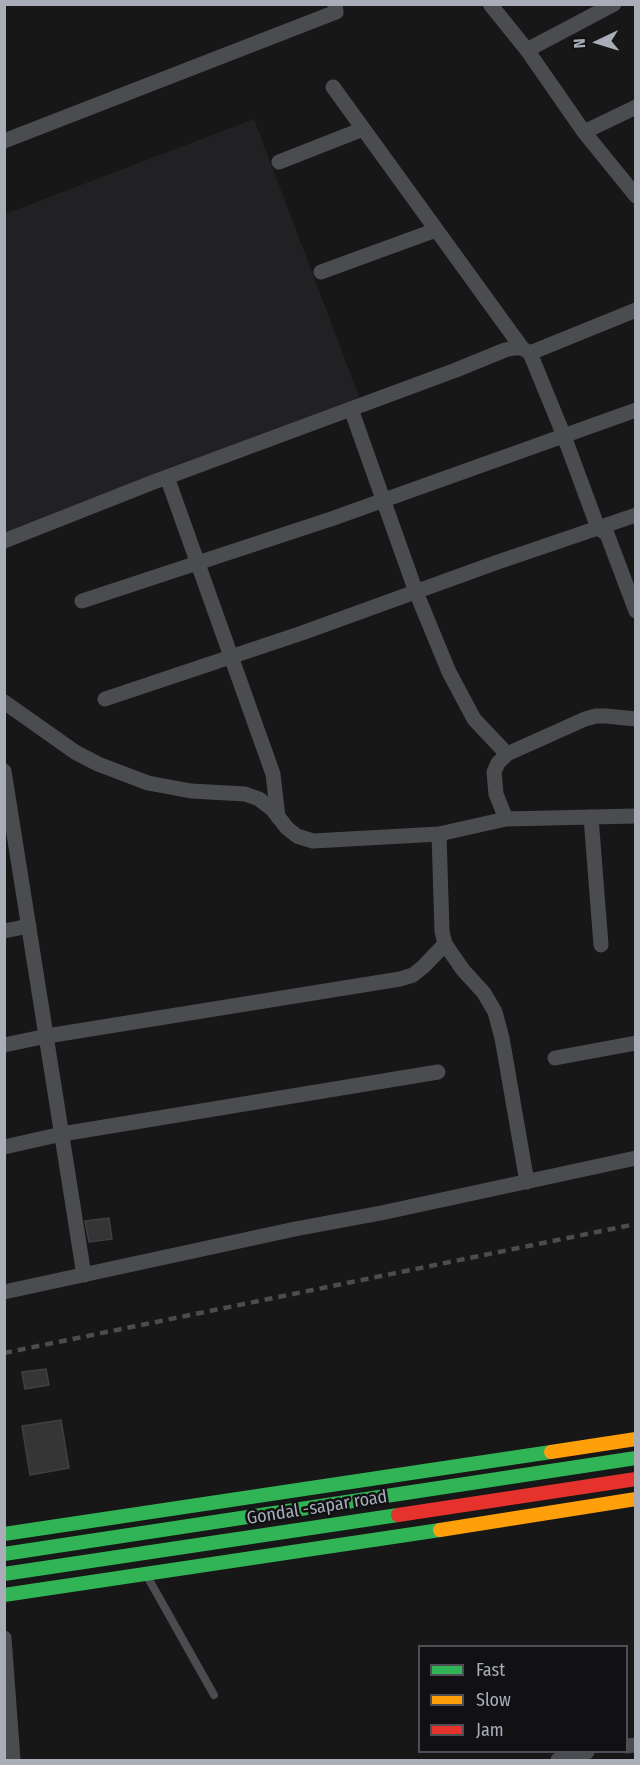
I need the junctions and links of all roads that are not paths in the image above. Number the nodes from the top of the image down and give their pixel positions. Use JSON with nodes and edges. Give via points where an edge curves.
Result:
{"nodes":[{"id":1,"x":335,"y":4,"type":"edge"},
{"id":2,"x":490,"y":4,"type":"edge"},
{"id":3,"x":614,"y":4,"type":"edge"},
{"id":4,"x":528,"y":50,"type":"junction"},
{"id":5,"x":333,"y":87,"type":"dead end"},
{"id":6,"x":636,"y":107,"type":"edge"},
{"id":7,"x":363,"y":129,"type":"junction"},
{"id":8,"x":584,"y":132,"type":"junction"},
{"id":9,"x":4,"y":141,"type":"edge"},
{"id":10,"x":279,"y":162,"type":"dead end"},
{"id":11,"x":636,"y":196,"type":"edge"},
{"id":12,"x":436,"y":230,"type":"junction"},
{"id":13,"x":321,"y":272,"type":"dead end"},
{"id":14,"x":636,"y":310,"type":"edge"},
{"id":15,"x":526,"y":350,"type":"junction"},
{"id":16,"x":351,"y":409,"type":"junction"},
{"id":17,"x":636,"y":410,"type":"edge"},
{"id":18,"x":564,"y":436,"type":"junction"},
{"id":19,"x":167,"y":477,"type":"junction"},
{"id":20,"x":384,"y":500,"type":"junction"},
{"id":21,"x":636,"y":514,"type":"edge"},
{"id":22,"x":598,"y":528,"type":"junction"},
{"id":23,"x":4,"y":541,"type":"edge"},
{"id":24,"x":197,"y":562,"type":"junction"},
{"id":25,"x":416,"y":592,"type":"junction"},
{"id":26,"x":82,"y":601,"type":"dead end"},
{"id":27,"x":636,"y":611,"type":"edge"},
{"id":28,"x":231,"y":657,"type":"junction"},
{"id":29,"x":105,"y":699,"type":"dead end"},
{"id":30,"x":4,"y":702,"type":"edge"},
{"id":31,"x":636,"y":720,"type":"edge"},
{"id":32,"x":507,"y":754,"type":"junction"},
{"id":33,"x":4,"y":771,"type":"edge"},
{"id":34,"x":636,"y":816,"type":"edge"},
{"id":35,"x":8,"y":817,"type":"edge"},
{"id":36,"x":278,"y":817,"type":"junction"},
{"id":37,"x":591,"y":817,"type":"junction"},
{"id":38,"x":506,"y":819,"type":"junction"},
{"id":39,"x":439,"y":834,"type":"junction"},
{"id":40,"x":29,"y":926,"type":"junction"},
{"id":41,"x":4,"y":931,"type":"edge"},
{"id":42,"x":445,"y":944,"type":"junction"},
{"id":43,"x":601,"y":945,"type":"dead end"},
{"id":44,"x":47,"y":1036,"type":"junction"},
{"id":45,"x":636,"y":1043,"type":"edge"},
{"id":46,"x":4,"y":1045,"type":"edge"},
{"id":47,"x":555,"y":1058,"type":"dead end"},
{"id":48,"x":438,"y":1072,"type":"dead end"},
{"id":49,"x":62,"y":1134,"type":"junction"},
{"id":50,"x":4,"y":1148,"type":"edge"},
{"id":51,"x":636,"y":1158,"type":"edge"},
{"id":52,"x":527,"y":1182,"type":"junction"},
{"id":53,"x":84,"y":1275,"type":"junction"},
{"id":54,"x":4,"y":1292,"type":"edge"},
{"id":55,"x":636,"y":1439,"type":"edge"},
{"id":56,"x":636,"y":1458,"type":"edge"},
{"id":57,"x":636,"y":1479,"type":"edge"},
{"id":58,"x":636,"y":1499,"type":"edge"},
{"id":59,"x":4,"y":1534,"type":"edge"},
{"id":60,"x":4,"y":1554,"type":"edge"},
{"id":61,"x":146,"y":1573,"type":"junction"},
{"id":62,"x":4,"y":1574,"type":"edge"},
{"id":63,"x":4,"y":1594,"type":"edge"},
{"id":64,"x":4,"y":1638,"type":"edge"},
{"id":65,"x":214,"y":1695,"type":"dead end"},
{"id":66,"x":584,"y":1753,"type":"edge"},
{"id":67,"x":14,"y":1761,"type":"edge"},
{"id":68,"x":558,"y":1761,"type":"edge"}],
"edges":[{"from":1,"to":9,"type":"street","via":[[336,12]]},
{"from":2,"to":4,"type":"street"},
{"from":3,"to":4,"type":"street"},
{"from":4,"to":8,"type":"street"},
{"from":5,"to":7,"type":"street"},
{"from":6,"to":8,"type":"street"},
{"from":7,"to":10,"type":"street"},
{"from":7,"to":12,"type":"street"},
{"from":8,"to":11,"type":"street"},
{"from":12,"to":13,"type":"street"},
{"from":12,"to":15,"type":"street"},
{"from":14,"to":15,"type":"street"},
{"from":15,"to":16,"type":"street","via":[[505,350]]},
{"from":15,"to":18,"type":"street"},
{"from":16,"to":19,"type":"street"},
{"from":16,"to":20,"type":"street"},
{"from":17,"to":18,"type":"street"},
{"from":18,"to":20,"type":"street"},
{"from":18,"to":22,"type":"street"},
{"from":19,"to":23,"type":"street"},
{"from":19,"to":24,"type":"street"},
{"from":20,"to":24,"type":"street"},
{"from":20,"to":25,"type":"street"},
{"from":21,"to":22,"type":"street"},
{"from":22,"to":25,"type":"street"},
{"from":22,"to":27,"type":"street","via":[[607,534]]},
{"from":24,"to":26,"type":"street"},
{"from":24,"to":28,"type":"street"},
{"from":25,"to":28,"type":"street"},
{"from":25,"to":32,"type":"street","via":[[461,697],[474,719]]},
{"from":28,"to":29,"type":"street"},
{"from":28,"to":36,"type":"street","via":[[273,774]]},
{"from":30,"to":36,"type":"street","via":[[98,764],[148,783],[191,791],[245,794],[259,799]]},
{"from":31,"to":32,"type":"street","via":[[596,716]]},
{"from":32,"to":38,"type":"street","via":[[494,772],[496,794]]},
{"from":33,"to":35,"type":"street"},
{"from":34,"to":37,"type":"street"},
{"from":35,"to":40,"type":"street"},
{"from":36,"to":39,"type":"street","via":[[297,836],[313,841]]},
{"from":37,"to":38,"type":"street"},
{"from":37,"to":43,"type":"street"},
{"from":38,"to":39,"type":"street"},
{"from":39,"to":42,"type":"street"},
{"from":40,"to":41,"type":"street"},
{"from":40,"to":44,"type":"street"},
{"from":42,"to":44,"type":"street","via":[[413,975],[400,979]]},
{"from":42,"to":52,"type":"street","via":[[495,1012]]},
{"from":44,"to":46,"type":"street"},
{"from":44,"to":49,"type":"street"},
{"from":45,"to":47,"type":"street"},
{"from":48,"to":49,"type":"street"},
{"from":49,"to":50,"type":"street"},
{"from":49,"to":53,"type":"street"},
{"from":51,"to":52,"type":"street"},
{"from":52,"to":53,"type":"street"},
{"from":53,"to":54,"type":"street"},
{"from":55,"to":59,"type":"main road"},
{"from":56,"to":60,"type":"main road"},
{"from":57,"to":62,"type":"main road","name":"Gondal -sapar road"},
{"from":58,"to":61,"type":"main road"},
{"from":61,"to":63,"type":"main road"},
{"from":61,"to":65,"type":"lane"},
{"from":64,"to":67,"type":"street"},
{"from":66,"to":68,"type":"street"}]}
